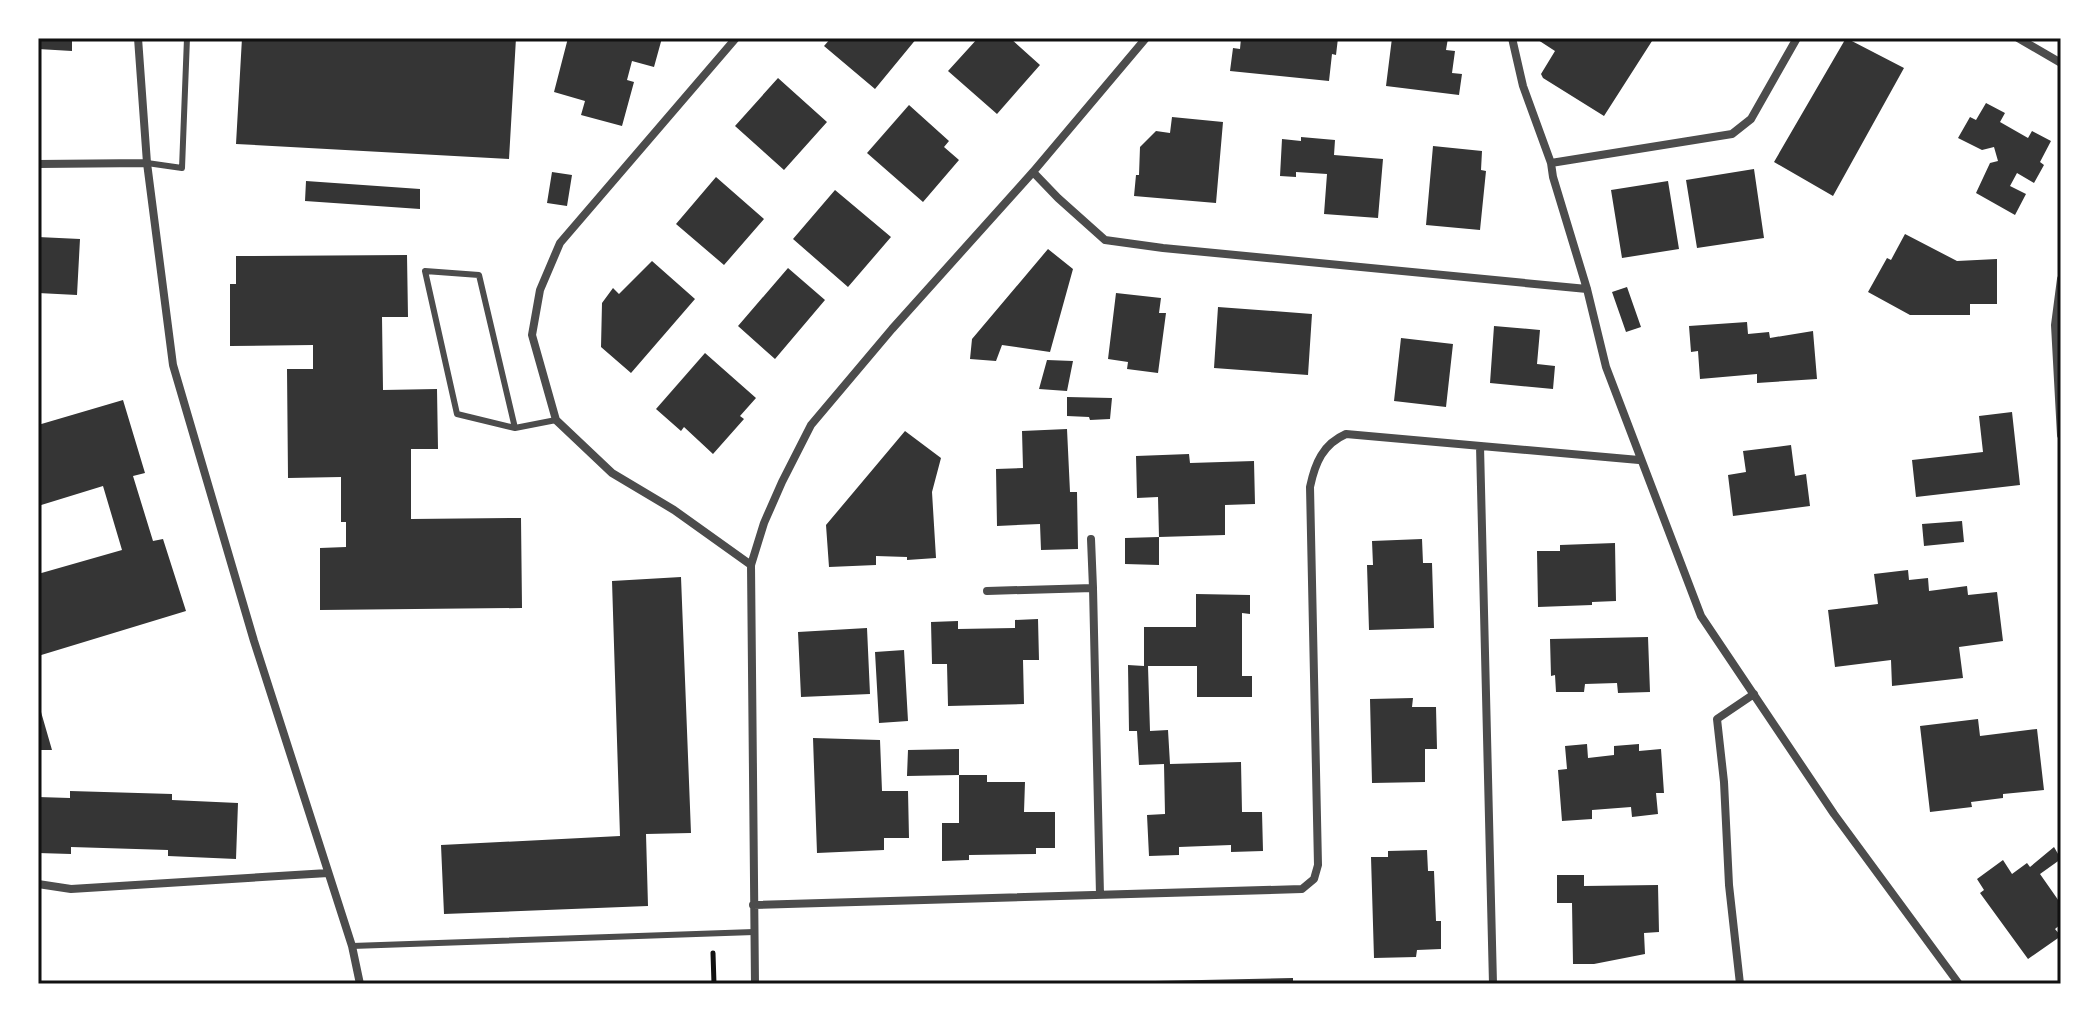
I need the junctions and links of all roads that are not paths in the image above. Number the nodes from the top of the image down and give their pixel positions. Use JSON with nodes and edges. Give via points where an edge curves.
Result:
{"nodes":[{"id":1,"x":138,"y":38,"type":"edge"},
{"id":2,"x":187,"y":38,"type":"edge"},
{"id":3,"x":736,"y":38,"type":"edge"},
{"id":4,"x":1146,"y":38,"type":"edge"},
{"id":5,"x":1512,"y":38,"type":"edge"},
{"id":6,"x":1797,"y":38,"type":"edge"},
{"id":7,"x":2018,"y":38,"type":"edge"},
{"id":8,"x":2061,"y":63,"type":"edge"},
{"id":9,"x":147,"y":163,"type":"junction"},
{"id":10,"x":1551,"y":163,"type":"junction"},
{"id":11,"x":38,"y":164,"type":"edge"},
{"id":12,"x":1033,"y":172,"type":"junction"},
{"id":13,"x":2061,"y":279,"type":"edge"},
{"id":14,"x":1587,"y":289,"type":"junction"},
{"id":15,"x":556,"y":420,"type":"junction"},
{"id":16,"x":515,"y":428,"type":"junction"},
{"id":17,"x":2061,"y":435,"type":"edge"},
{"id":18,"x":1480,"y":446,"type":"junction"},
{"id":19,"x":1639,"y":460,"type":"junction"},
{"id":20,"x":1091,"y":539,"type":"dead end"},
{"id":21,"x":751,"y":565,"type":"junction"},
{"id":22,"x":1093,"y":588,"type":"junction"},
{"id":23,"x":987,"y":591,"type":"dead end"},
{"id":24,"x":1754,"y":694,"type":"junction"},
{"id":25,"x":328,"y":873,"type":"junction"},
{"id":26,"x":38,"y":884,"type":"edge"},
{"id":27,"x":1100,"y":895,"type":"junction"},
{"id":28,"x":753,"y":905,"type":"junction"},
{"id":29,"x":754,"y":932,"type":"junction"},
{"id":30,"x":352,"y":946,"type":"junction"},
{"id":31,"x":360,"y":984,"type":"edge"},
{"id":32,"x":755,"y":984,"type":"edge"},
{"id":33,"x":1493,"y":984,"type":"edge"},
{"id":34,"x":1740,"y":984,"type":"edge"},
{"id":35,"x":1959,"y":984,"type":"edge"}],
"edges":[{"from":1,"to":9,"type":"street"},
{"from":2,"to":9,"type":"lane","via":[[182,168]]},
{"from":3,"to":15,"type":"street","via":[[560,243],[540,290],[532,335]]},
{"from":4,"to":12,"type":"street"},
{"from":5,"to":10,"type":"street"},
{"from":6,"to":10,"type":"street","via":[[1751,119],[1732,134]]},
{"from":7,"to":8,"type":"street"},
{"from":9,"to":11,"type":"street"},
{"from":9,"to":25,"type":"street","via":[[173,365]]},
{"from":10,"to":14,"type":"street"},
{"from":12,"to":14,"type":"street","via":[[1105,240]]},
{"from":12,"to":21,"type":"street","via":[[811,425],[764,523]]},
{"from":13,"to":17,"type":"street","via":[[2055,325]]},
{"from":14,"to":19,"type":"street","via":[[1606,367]]},
{"from":15,"to":16,"type":"lane"},
{"from":15,"to":21,"type":"street","via":[[612,473]]},
{"from":16,"to":16,"type":"lane","via":[[479,275],[425,271],[457,414]]},
{"from":18,"to":19,"type":"street"},
{"from":18,"to":27,"type":"street","via":[[1346,434],[1331,440],[1313,471],[1318,865],[1314,879],[1302,889]]},
{"from":18,"to":33,"type":"street"},
{"from":19,"to":24,"type":"street","via":[[1701,616]]},
{"from":20,"to":22,"type":"street"},
{"from":21,"to":28,"type":"street"},
{"from":22,"to":23,"type":"street"},
{"from":22,"to":27,"type":"street"},
{"from":24,"to":34,"type":"street","via":[[1717,719]]},
{"from":24,"to":35,"type":"street"},
{"from":25,"to":26,"type":"street","via":[[71,889]]},
{"from":25,"to":30,"type":"street"},
{"from":27,"to":28,"type":"street"},
{"from":28,"to":29,"type":"street"},
{"from":29,"to":30,"type":"lane"},
{"from":29,"to":32,"type":"street"},
{"from":30,"to":31,"type":"street"}]}
